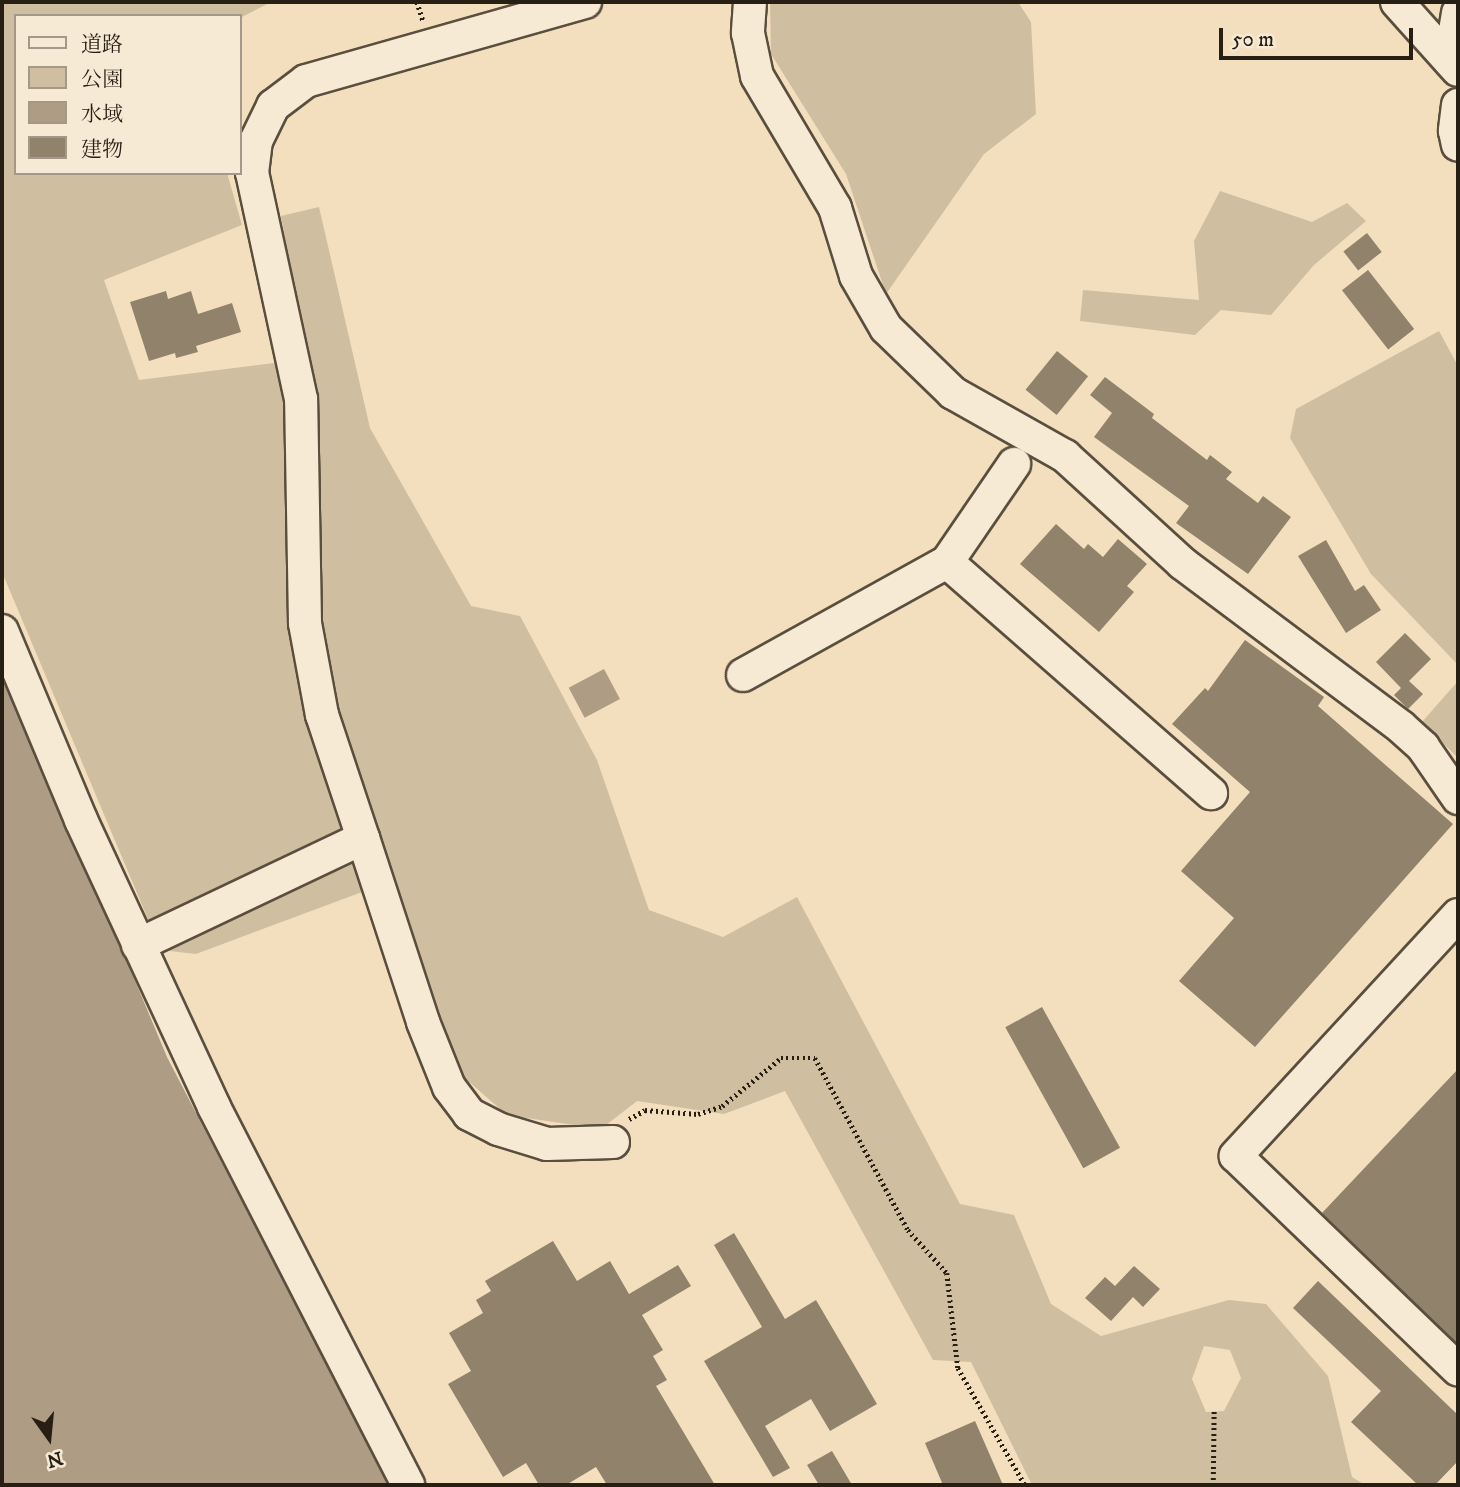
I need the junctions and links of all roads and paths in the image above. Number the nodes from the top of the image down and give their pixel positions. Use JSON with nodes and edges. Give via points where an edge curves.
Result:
{"nodes":[{"id":1,"x":585,"y":2,"type":"edge"},
{"id":2,"x":750,"y":2,"type":"edge"},
{"id":3,"x":1397,"y":2,"type":"edge"},
{"id":4,"x":1458,"y":13,"type":"edge"},
{"id":5,"x":1454,"y":65,"type":"edge"},
{"id":6,"x":1458,"y":105,"type":"edge"},
{"id":7,"x":1458,"y":145,"type":"edge"},
{"id":8,"x":1014,"y":464,"type":"dead end"},
{"id":9,"x":947,"y":562,"type":"junction"},
{"id":10,"x":2,"y":631,"type":"edge"},
{"id":11,"x":743,"y":676,"type":"dead end"},
{"id":12,"x":1211,"y":793,"type":"dead end"},
{"id":13,"x":1458,"y":798,"type":"edge"},
{"id":14,"x":363,"y":838,"type":"junction"},
{"id":15,"x":1458,"y":915,"type":"edge"},
{"id":16,"x":138,"y":945,"type":"junction"},
{"id":17,"x":613,"y":1142,"type":"joint"},
{"id":18,"x":1458,"y":1370,"type":"edge"},
{"id":19,"x":1214,"y":1408,"type":"dead end"},
{"id":20,"x":408,"y":1485,"type":"edge"},
{"id":21,"x":1025,"y":1485,"type":"edge"},
{"id":22,"x":1121,"y":1485,"type":"edge"},
{"id":23,"x":1132,"y":1485,"type":"edge"},
{"id":24,"x":1213,"y":1485,"type":"edge"}],
"edges":[{"from":1,"to":14,"type":"street","via":[[306,81],[272,106],[256,141],[252,173],[301,399],[305,623],[322,715]]},
{"from":2,"to":13,"type":"street","via":[[748,33],[757,76],[835,208],[856,276],[886,328],[953,393],[1065,456],[1182,563],[1401,726],[1423,747]]},
{"from":3,"to":5,"type":"street"},
{"from":4,"to":5,"type":"street"},
{"from":6,"to":7,"type":"street"},
{"from":8,"to":9,"type":"street"},
{"from":9,"to":11,"type":"street"},
{"from":9,"to":12,"type":"street"},
{"from":10,"to":16,"type":"street"},
{"from":14,"to":16,"type":"street"},
{"from":14,"to":17,"type":"street","via":[[424,1022],[449,1087],[469,1114],[498,1129],[547,1144]]},
{"from":15,"to":18,"type":"street","via":[[1236,1156]]},
{"from":16,"to":20,"type":"street","via":[[214,1107]]},
{"from":17,"to":21,"type":"path","via":[[624,1121],[645,1110],[698,1114],[722,1106],[781,1058],[815,1058],[908,1230],[947,1273],[958,1368]]},
{"from":19,"to":24,"type":"path"},
{"from":22,"to":23,"type":"path"}]}
